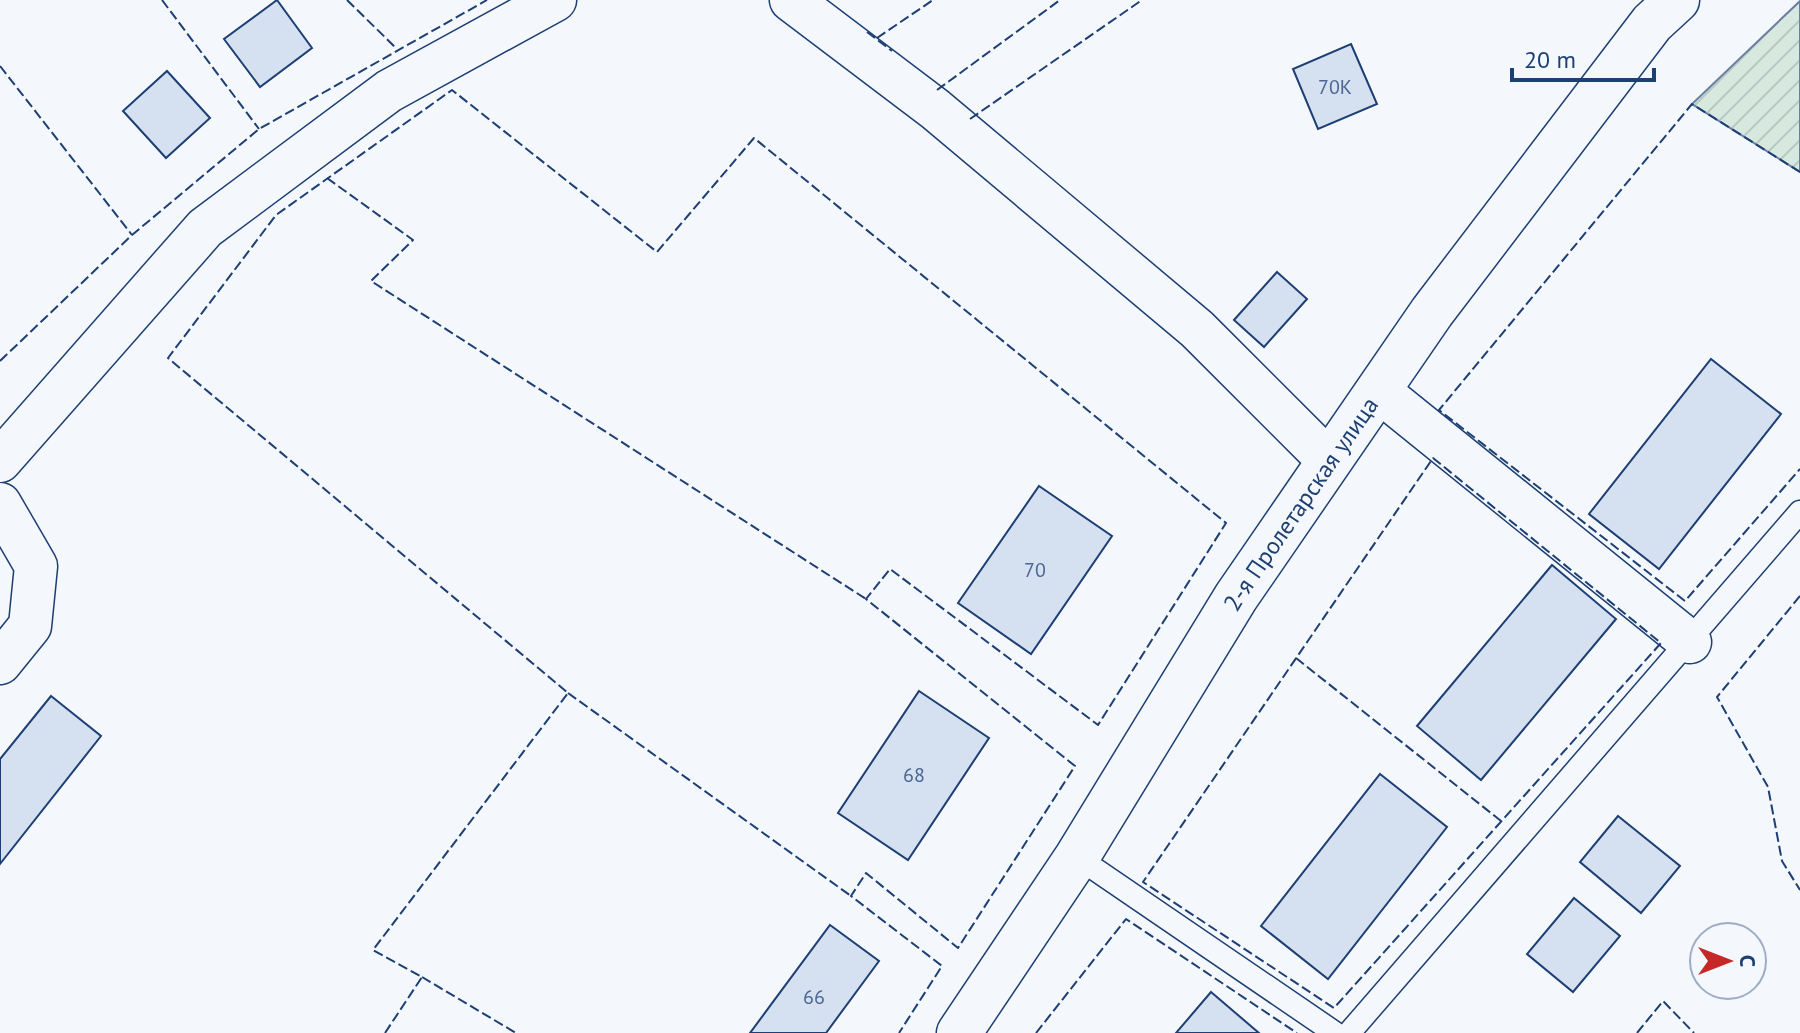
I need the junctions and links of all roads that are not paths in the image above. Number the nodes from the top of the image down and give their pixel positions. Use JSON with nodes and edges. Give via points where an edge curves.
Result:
{"nodes":[{"id":1,"x":555,"y":0,"type":"edge"},
{"id":2,"x":791,"y":0,"type":"edge"},
{"id":3,"x":1656,"y":8,"type":"edge"},
{"id":4,"x":1379,"y":391,"type":"junction"},
{"id":5,"x":0,"y":461,"type":"edge"},
{"id":6,"x":1329,"y":461,"type":"junction"},
{"id":7,"x":0,"y":504,"type":"edge"},
{"id":8,"x":1800,"y":512,"type":"edge"},
{"id":9,"x":1690,"y":642,"type":"junction"},
{"id":10,"x":0,"y":663,"type":"edge"},
{"id":11,"x":1077,"y":857,"type":"junction"},
{"id":12,"x":959,"y":1033,"type":"edge"},
{"id":13,"x":1335,"y":1033,"type":"edge"},
{"id":14,"x":1349,"y":1033,"type":"edge"}],
"edges":[{"from":1,"to":5,"type":"street","via":[[389,91],[205,228]]},
{"from":2,"to":6,"type":"street","via":[[935,109],[1197,329]]},
{"from":3,"to":4,"type":"main road","name":"2-я Пролетарская улица"},
{"from":4,"to":6,"type":"main road","name":"2-я Пролетарская улица"},
{"from":4,"to":9,"type":"street"},
{"from":6,"to":11,"type":"main road","name":"2-я Пролетарская улица","via":[[1236,597]]},
{"from":7,"to":10,"type":"street","via":[[36,566],[30,626]]},
{"from":8,"to":9,"type":"lane"},
{"from":9,"to":14,"type":"lane"},
{"from":11,"to":12,"type":"main road","name":"2-я Пролетарская улица"},
{"from":11,"to":13,"type":"lane"}]}
